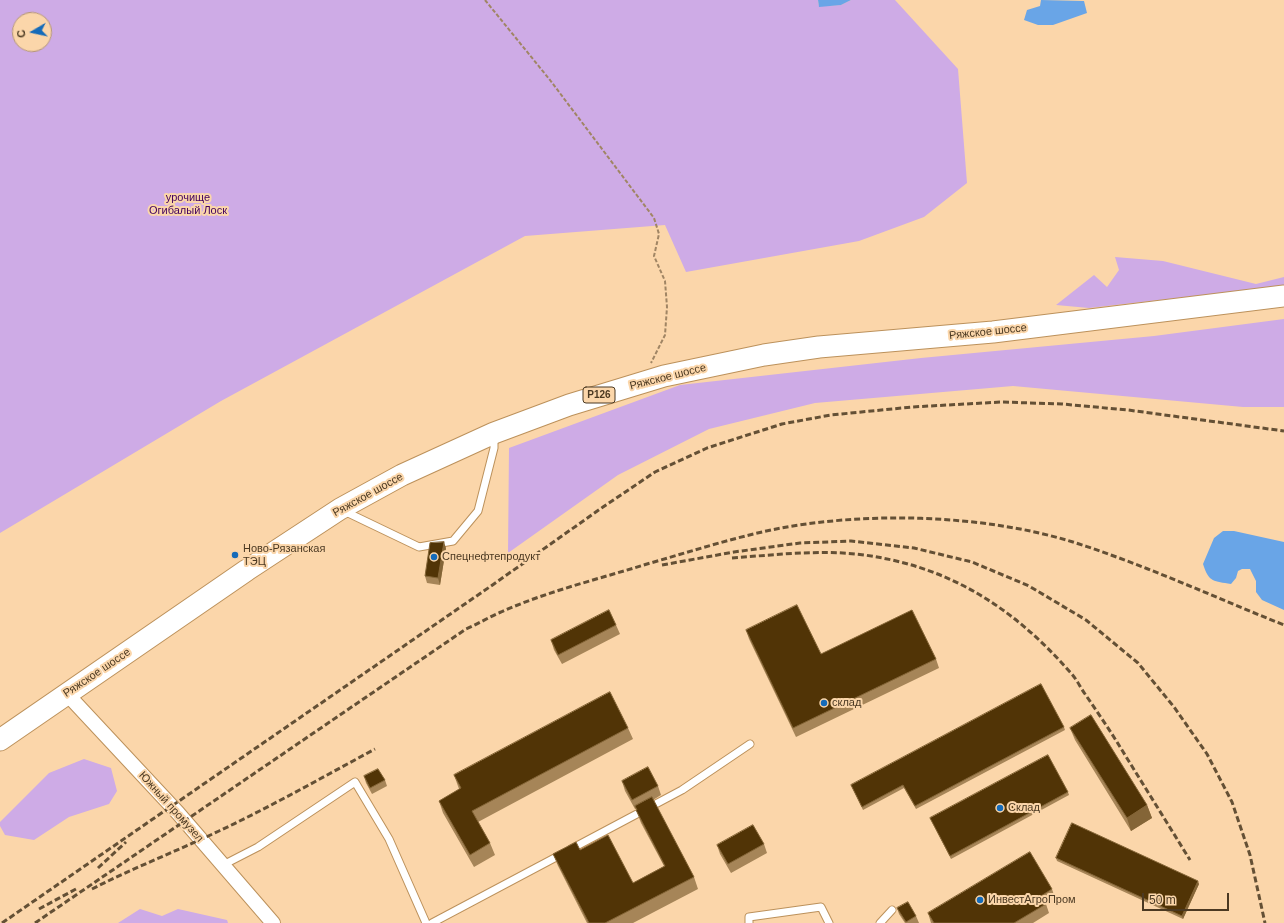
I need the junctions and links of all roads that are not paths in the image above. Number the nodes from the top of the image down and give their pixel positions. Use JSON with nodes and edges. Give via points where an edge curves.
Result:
{"nodes":[{"id":1,"x":1284,"y":296,"type":"edge"},
{"id":2,"x":494,"y":433,"type":"junction"},
{"id":3,"x":340,"y":509,"type":"junction"},
{"id":4,"x":67,"y":694,"type":"junction"},
{"id":5,"x":0,"y":740,"type":"edge"},
{"id":6,"x":750,"y":744,"type":"dead end"},
{"id":7,"x":223,"y":865,"type":"junction"},
{"id":8,"x":892,"y":910,"type":"dead end"},
{"id":9,"x":273,"y":923,"type":"edge"},
{"id":10,"x":426,"y":923,"type":"edge"},
{"id":11,"x":432,"y":923,"type":"edge"},
{"id":12,"x":749,"y":923,"type":"edge"},
{"id":13,"x":828,"y":923,"type":"edge"},
{"id":14,"x":880,"y":923,"type":"edge"}],
"edges":[{"from":1,"to":2,"type":"main road","name":"Ряжское шоссе","number":"Р126","via":[[993,332],[764,355],[640,383],[569,405]]},
{"from":2,"to":3,"type":"main road","name":"Ряжское шоссе","number":"Р126","via":[[402,475]]},
{"from":2,"to":3,"type":"lane","via":[[494,448],[478,511],[453,541],[419,547]]},
{"from":3,"to":4,"type":"main road","name":"Ряжское шоссе","number":"Р126"},
{"from":4,"to":5,"type":"main road","name":"Ряжское шоссе","number":"Р126"},
{"from":4,"to":7,"type":"street","name":"Южный промузел"},
{"from":6,"to":11,"type":"lane","via":[[682,790]]},
{"from":7,"to":9,"type":"street","name":"Южный промузел"},
{"from":7,"to":10,"type":"lane","via":[[258,847],[355,782],[389,839]]},
{"from":8,"to":14,"type":"lane"},
{"from":12,"to":13,"type":"lane","via":[[749,917],[821,907]]}]}
